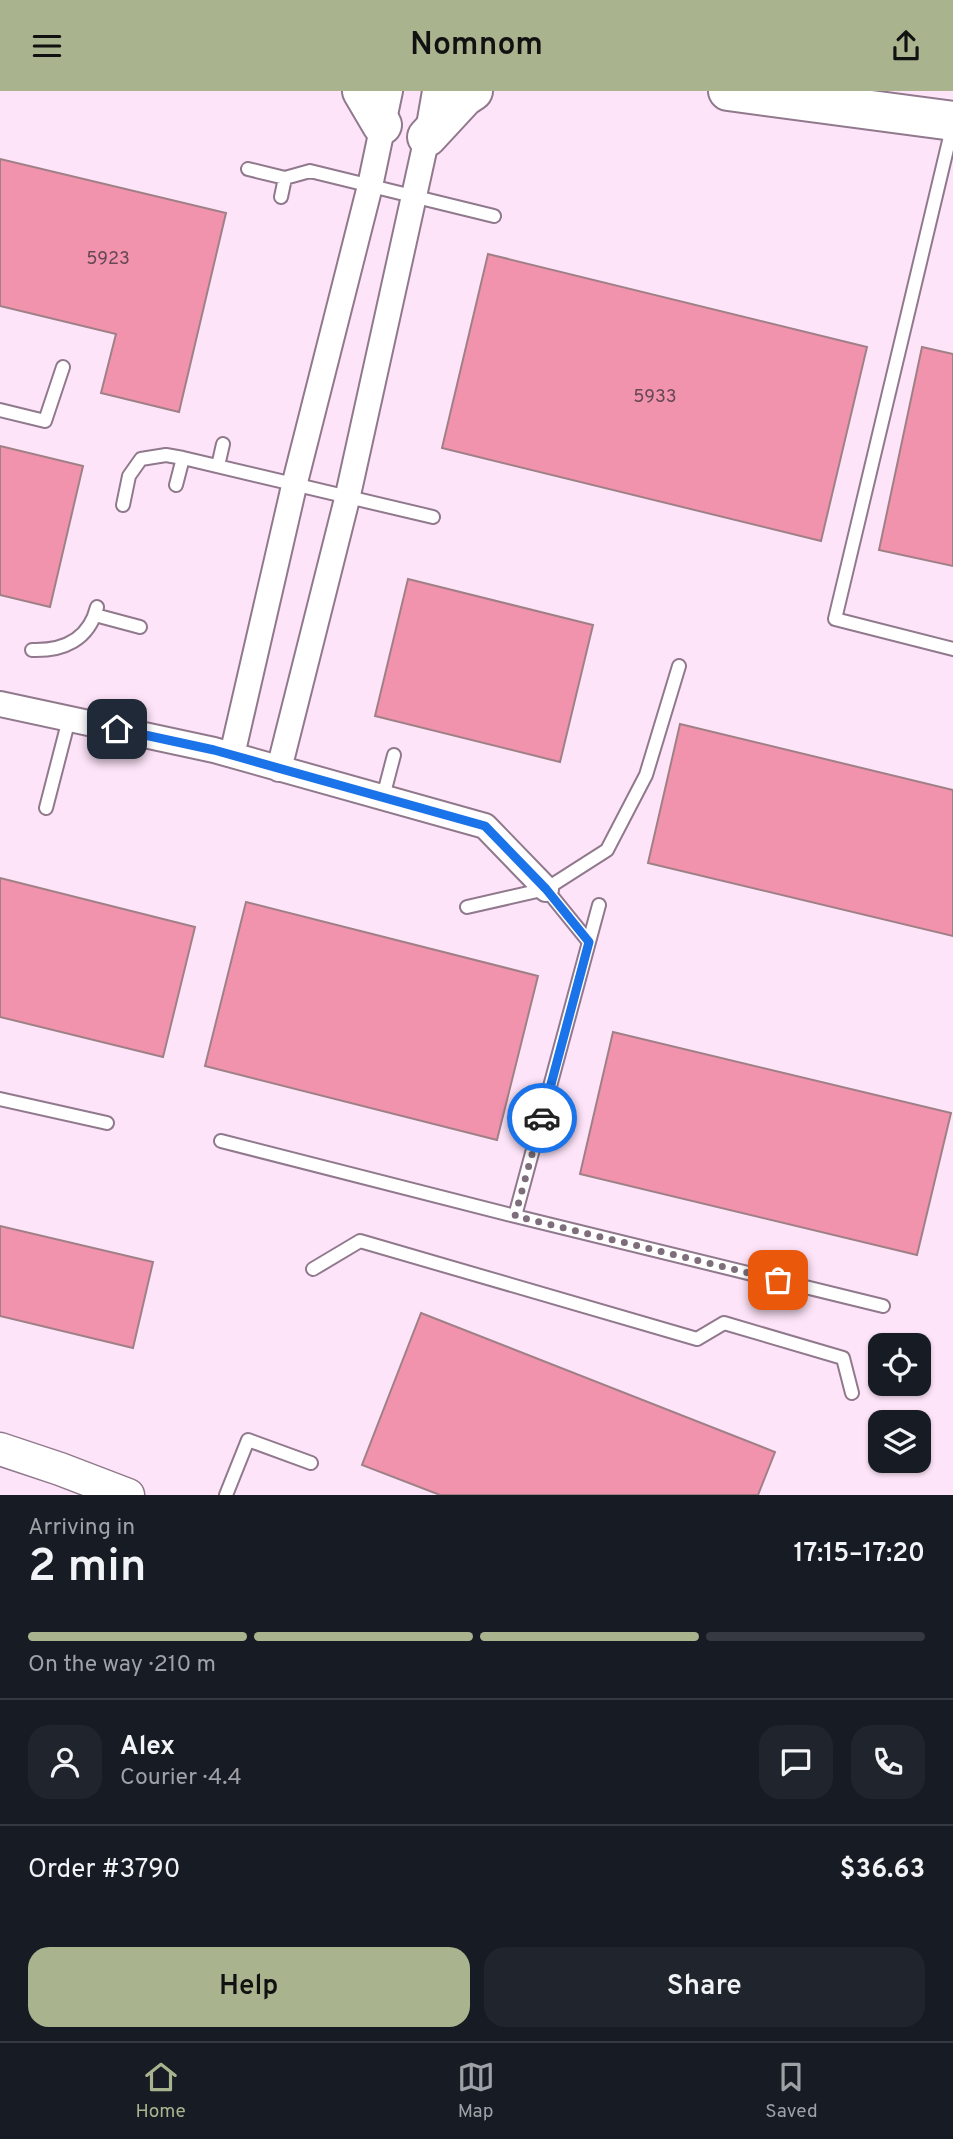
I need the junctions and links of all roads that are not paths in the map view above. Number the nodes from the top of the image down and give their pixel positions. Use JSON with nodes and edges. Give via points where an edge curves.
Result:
{"nodes":[{"id":1,"x":362,"y":91,"type":"edge"},
{"id":2,"x":435,"y":91,"type":"edge"},
{"id":3,"x":473,"y":91,"type":"edge"},
{"id":4,"x":727,"y":91,"type":"edge"},
{"id":5,"x":386,"y":108,"type":"edge"},
{"id":6,"x":953,"y":122,"type":"edge"},
{"id":7,"x":427,"y":137,"type":"junction"},
{"id":8,"x":248,"y":169,"type":"dead end"},
{"id":9,"x":285,"y":178,"type":"junction"},
{"id":10,"x":370,"y":186,"type":"junction"},
{"id":11,"x":412,"y":196,"type":"junction"},
{"id":12,"x":281,"y":197,"type":"dead end"},
{"id":13,"x":494,"y":216,"type":"dead end"},
{"id":14,"x":63,"y":367,"type":"dead end"},
{"id":15,"x":0,"y":410,"type":"edge"},
{"id":16,"x":223,"y":444,"type":"dead end"},
{"id":17,"x":183,"y":458,"type":"junction"},
{"id":18,"x":218,"y":466,"type":"junction"},
{"id":19,"x":176,"y":485,"type":"dead end"},
{"id":20,"x":294,"y":486,"type":"junction"},
{"id":21,"x":348,"y":495,"type":"junction"},
{"id":22,"x":122,"y":505,"type":"dead end"},
{"id":23,"x":433,"y":517,"type":"dead end"},
{"id":24,"x":140,"y":627,"type":"dead end"},
{"id":25,"x":953,"y":649,"type":"edge"},
{"id":26,"x":32,"y":650,"type":"dead end"},
{"id":27,"x":679,"y":666,"type":"dead end"},
{"id":28,"x":0,"y":704,"type":"edge"},
{"id":29,"x":69,"y":719,"type":"junction"},
{"id":30,"x":223,"y":753,"type":"junction"},
{"id":31,"x":394,"y":755,"type":"dead end"},
{"id":32,"x":279,"y":769,"type":"junction"},
{"id":33,"x":383,"y":797,"type":"junction"},
{"id":34,"x":46,"y":808,"type":"dead end"},
{"id":35,"x":546,"y":889,"type":"junction"},
{"id":36,"x":599,"y":905,"type":"dead end"},
{"id":37,"x":467,"y":907,"type":"dead end"},
{"id":38,"x":589,"y":942,"type":"junction"},
{"id":39,"x":0,"y":1099,"type":"edge"},
{"id":40,"x":107,"y":1123,"type":"dead end"},
{"id":41,"x":221,"y":1141,"type":"dead end"},
{"id":42,"x":515,"y":1216,"type":"junction"},
{"id":43,"x":313,"y":1269,"type":"dead end"},
{"id":44,"x":883,"y":1306,"type":"dead end"},
{"id":45,"x":852,"y":1393,"type":"dead end"},
{"id":46,"x":0,"y":1449,"type":"edge"},
{"id":47,"x":311,"y":1463,"type":"dead end"},
{"id":48,"x":128,"y":1495,"type":"edge"},
{"id":49,"x":226,"y":1495,"type":"edge"}],
"edges":[{"from":1,"to":5,"type":"highway"},
{"from":2,"to":7,"type":"street"},
{"from":3,"to":7,"type":"highway"},
{"from":4,"to":6,"type":"highway"},
{"from":5,"to":10,"type":"street"},
{"from":6,"to":25,"type":"lane","via":[[835,619]]},
{"from":7,"to":11,"type":"street"},
{"from":8,"to":9,"type":"lane"},
{"from":9,"to":10,"type":"lane","via":[[310,171]]},
{"from":9,"to":12,"type":"lane"},
{"from":10,"to":11,"type":"lane"},
{"from":10,"to":20,"type":"street"},
{"from":11,"to":13,"type":"lane"},
{"from":11,"to":21,"type":"street"},
{"from":14,"to":15,"type":"lane","via":[[45,421]]},
{"from":16,"to":18,"type":"lane"},
{"from":17,"to":18,"type":"lane"},
{"from":17,"to":19,"type":"lane"},
{"from":17,"to":22,"type":"lane","via":[[141,459],[129,476]]},
{"from":18,"to":20,"type":"lane"},
{"from":20,"to":21,"type":"lane"},
{"from":20,"to":30,"type":"street"},
{"from":21,"to":23,"type":"lane"},
{"from":21,"to":32,"type":"street"},
{"from":24,"to":26,"type":"lane","via":[[96,611],[93,623],[76,640],[51,650]]},
{"from":27,"to":35,"type":"lane","via":[[646,775],[607,850]]},
{"from":28,"to":29,"type":"street"},
{"from":29,"to":30,"type":"street"},
{"from":29,"to":34,"type":"lane"},
{"from":30,"to":32,"type":"street"},
{"from":31,"to":33,"type":"lane"},
{"from":32,"to":33,"type":"street"},
{"from":33,"to":35,"type":"street","via":[[485,826]]},
{"from":35,"to":37,"type":"lane"},
{"from":35,"to":38,"type":"lane"},
{"from":36,"to":38,"type":"lane"},
{"from":38,"to":42,"type":"lane"},
{"from":39,"to":40,"type":"lane"},
{"from":41,"to":42,"type":"lane"},
{"from":42,"to":44,"type":"lane"},
{"from":43,"to":45,"type":"lane","via":[[360,1241],[697,1339],[724,1323],[843,1358]]},
{"from":46,"to":48,"type":"street"},
{"from":47,"to":49,"type":"lane","via":[[248,1440]]}]}
